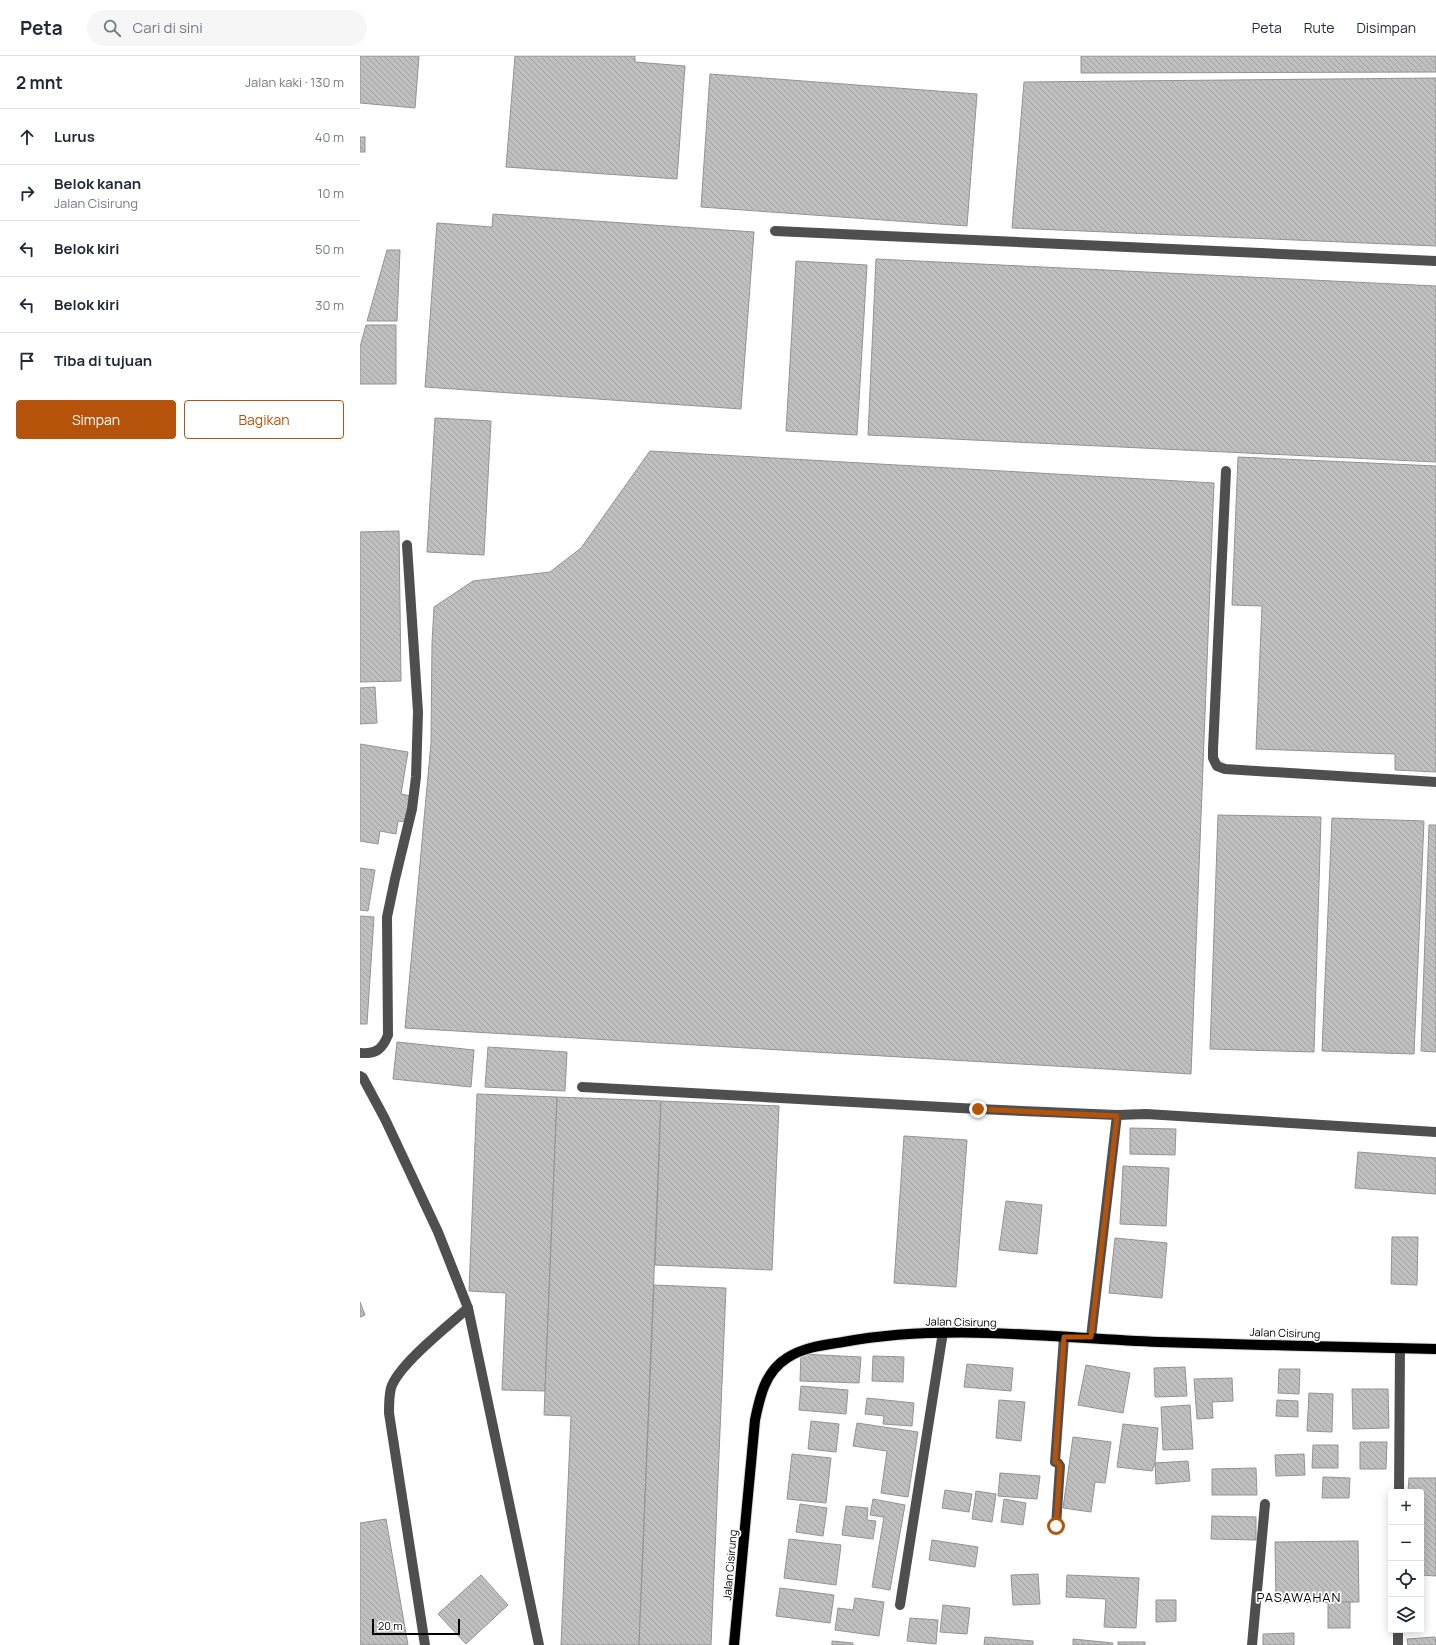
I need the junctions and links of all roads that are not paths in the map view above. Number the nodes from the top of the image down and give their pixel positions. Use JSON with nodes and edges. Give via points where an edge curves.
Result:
{"nodes":[{"id":1,"x":775,"y":231,"type":"dead end"},
{"id":2,"x":1436,"y":261,"type":"edge"},
{"id":3,"x":1226,"y":471,"type":"dead end"},
{"id":4,"x":407,"y":545,"type":"dead end"},
{"id":5,"x":1436,"y":782,"type":"edge"},
{"id":6,"x":360,"y":1053,"type":"edge"},
{"id":7,"x":360,"y":1076,"type":"edge"},
{"id":8,"x":582,"y":1087,"type":"dead end"},
{"id":9,"x":1117,"y":1116,"type":"junction"},
{"id":10,"x":1436,"y":1132,"type":"edge"},
{"id":11,"x":468,"y":1308,"type":"junction"},
{"id":12,"x":943,"y":1332,"type":"junction"},
{"id":13,"x":1064,"y":1337,"type":"junction"},
{"id":14,"x":1091,"y":1337,"type":"junction"},
{"id":15,"x":1400,"y":1348,"type":"junction"},
{"id":16,"x":1436,"y":1349,"type":"edge"},
{"id":17,"x":1399,"y":1489,"type":"edge"},
{"id":18,"x":1265,"y":1504,"type":"dead end"},
{"id":19,"x":1056,"y":1526,"type":"dead end"},
{"id":20,"x":900,"y":1605,"type":"dead end"},
{"id":21,"x":1398,"y":1633,"type":"edge"},
{"id":22,"x":425,"y":1645,"type":"edge"},
{"id":23,"x":539,"y":1645,"type":"edge"},
{"id":24,"x":734,"y":1645,"type":"edge"},
{"id":25,"x":1252,"y":1645,"type":"edge"},
{"id":26,"x":1398,"y":1645,"type":"edge"}],
"edges":[{"from":1,"to":2,"type":"street"},
{"from":3,"to":5,"type":"street","via":[[1213,749],[1213,758],[1217,766],[1225,769]]},
{"from":4,"to":6,"type":"street","via":[[418,712],[416,777],[412,809],[387,917],[388,1034],[384,1045],[372,1053]]},
{"from":7,"to":11,"type":"street","via":[[395,1140],[438,1232]]},
{"from":8,"to":9,"type":"street"},
{"from":9,"to":10,"type":"street","via":[[1146,1114]]},
{"from":9,"to":14,"type":"street"},
{"from":11,"to":22,"type":"street","via":[[411,1360],[399,1373],[391,1388],[389,1413]]},
{"from":11,"to":23,"type":"street"},
{"from":12,"to":13,"type":"main road","name":"Jalan Cisirung"},
{"from":12,"to":20,"type":"street"},
{"from":12,"to":24,"type":"main road","name":"Jalan Cisirung","via":[[867,1337],[812,1348],[788,1357],[768,1377],[755,1420]]},
{"from":13,"to":14,"type":"main road","name":"Jalan Cisirung"},
{"from":13,"to":19,"type":"street","via":[[1055,1462],[1060,1466]]},
{"from":14,"to":15,"type":"main road","name":"Jalan Cisirung","via":[[1157,1342]]},
{"from":15,"to":16,"type":"main road","name":"Jalan Cisirung"},
{"from":15,"to":17,"type":"street"},
{"from":18,"to":25,"type":"street"},
{"from":21,"to":26,"type":"street"}]}
